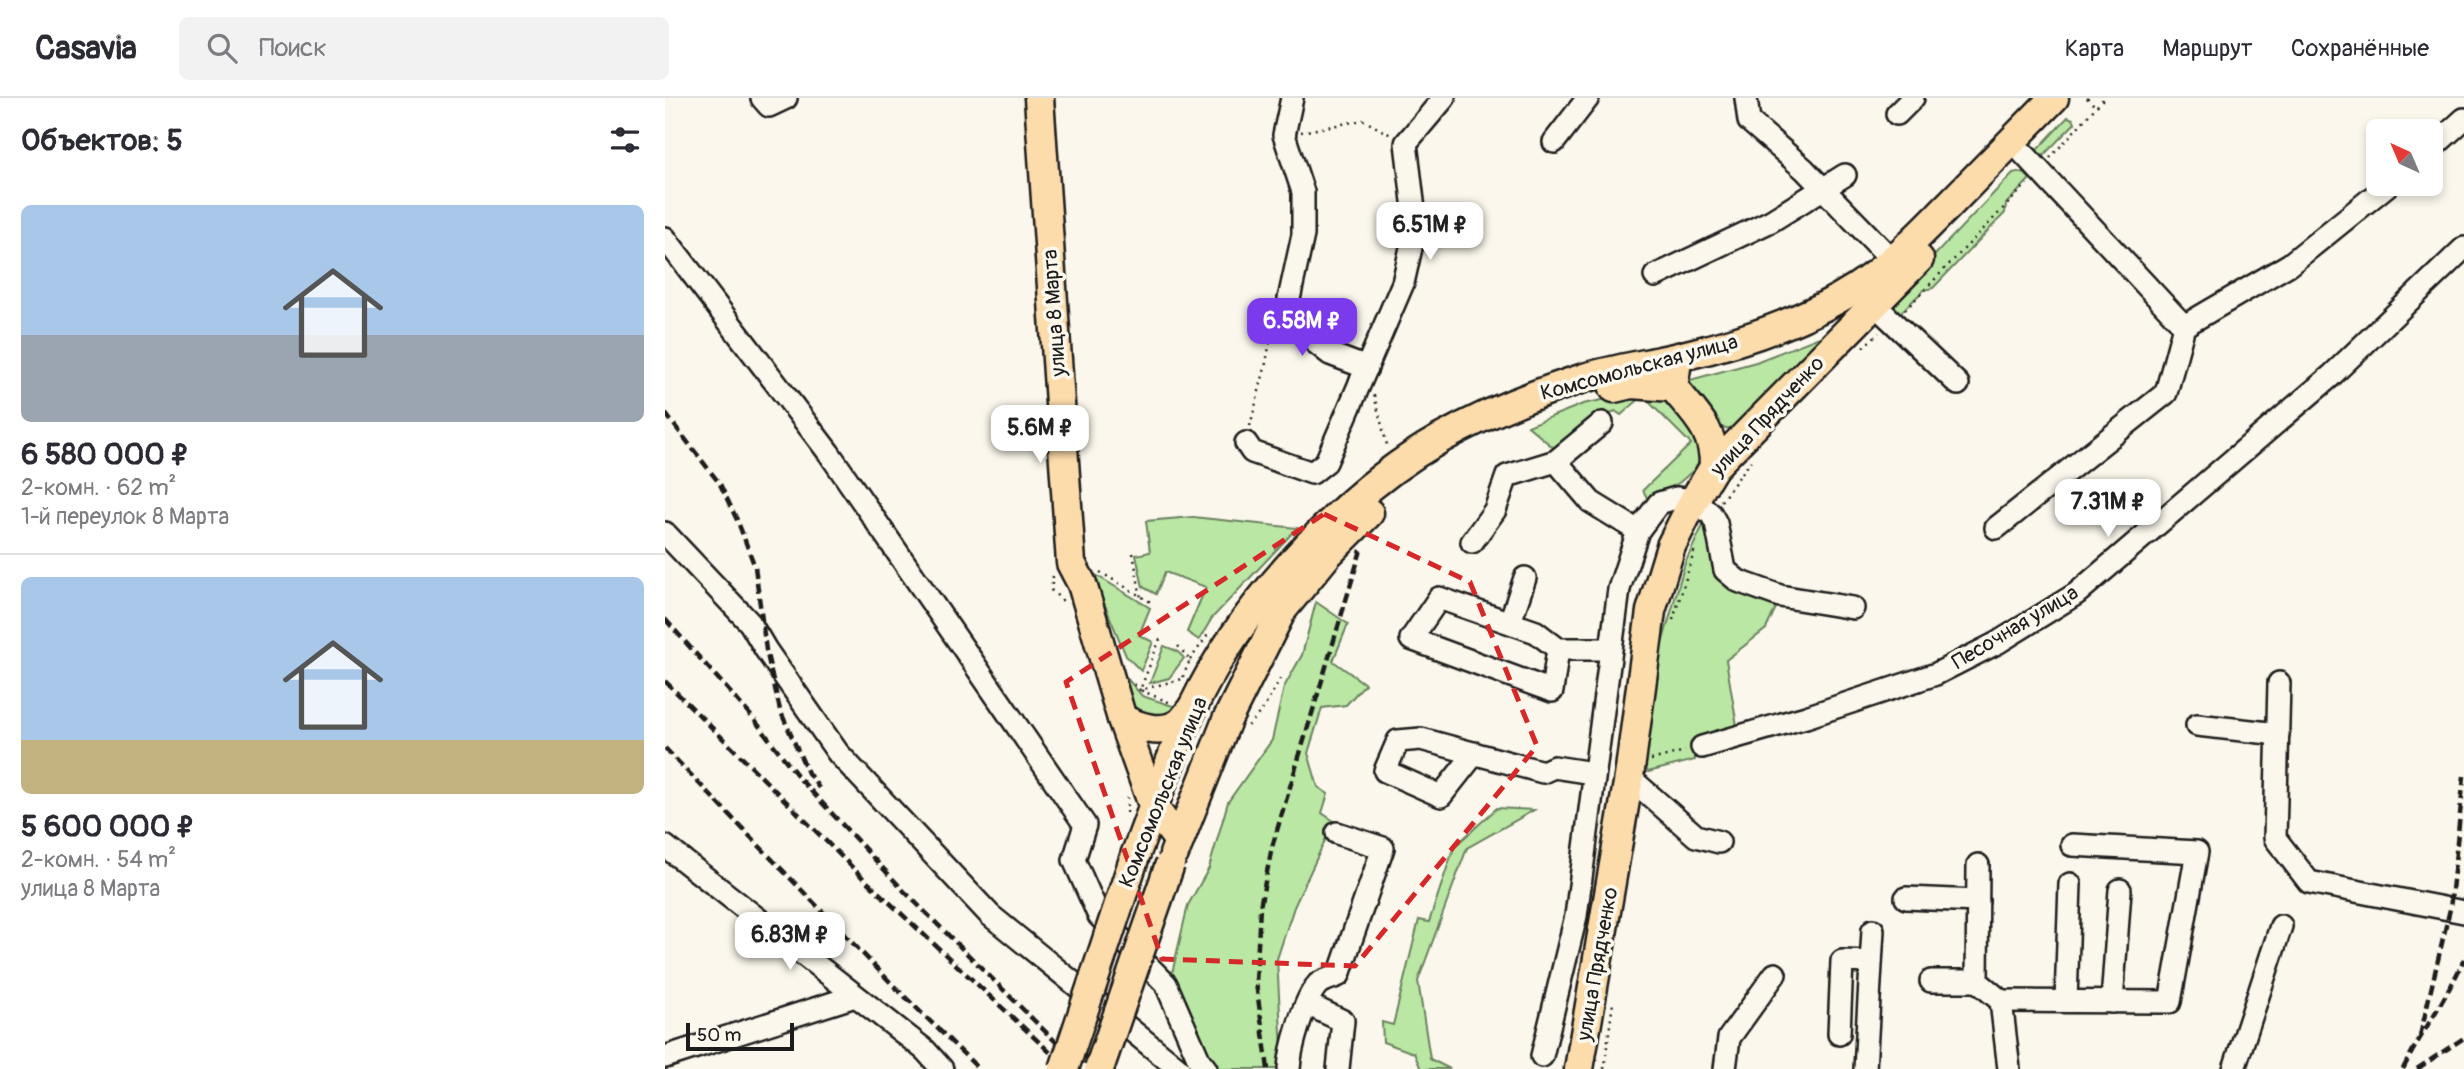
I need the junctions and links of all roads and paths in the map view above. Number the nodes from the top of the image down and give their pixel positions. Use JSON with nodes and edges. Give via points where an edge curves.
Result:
{"nodes":[{"id":1,"x":762,"y":98,"type":"edge"},
{"id":2,"x":786,"y":98,"type":"edge"},
{"id":3,"x":1039,"y":98,"type":"edge"},
{"id":4,"x":1291,"y":98,"type":"edge"},
{"id":5,"x":1444,"y":98,"type":"edge"},
{"id":6,"x":1588,"y":98,"type":"edge"},
{"id":7,"x":1746,"y":98,"type":"edge"},
{"id":8,"x":1913,"y":98,"type":"edge"},
{"id":9,"x":2054,"y":98,"type":"edge"},
{"id":10,"x":2087,"y":98,"type":"edge"},
{"id":11,"x":2104,"y":98,"type":"edge"},
{"id":12,"x":2085,"y":103,"type":"edge"},
{"id":13,"x":1897,"y":114,"type":"dead end"},
{"id":14,"x":2464,"y":119,"type":"edge"},
{"id":15,"x":1284,"y":135,"type":"junction"},
{"id":16,"x":2443,"y":138,"type":"edge"},
{"id":17,"x":1554,"y":142,"type":"dead end"},
{"id":18,"x":1406,"y":143,"type":"junction"},
{"id":19,"x":2025,"y":154,"type":"junction"},
{"id":20,"x":1845,"y":175,"type":"dead end"},
{"id":21,"x":1823,"y":190,"type":"junction"},
{"id":22,"x":2374,"y":196,"type":"edge"},
{"id":23,"x":665,"y":237,"type":"edge"},
{"id":24,"x":2464,"y":248,"type":"edge"},
{"id":25,"x":1893,"y":261,"type":"junction"},
{"id":26,"x":1654,"y":276,"type":"dead end"},
{"id":27,"x":1289,"y":299,"type":"junction"},
{"id":28,"x":1883,"y":313,"type":"junction"},
{"id":29,"x":1800,"y":318,"type":"junction"},
{"id":30,"x":2184,"y":326,"type":"junction"},
{"id":31,"x":1843,"y":352,"type":"junction"},
{"id":32,"x":1683,"y":356,"type":"junction"},
{"id":33,"x":1367,"y":368,"type":"junction"},
{"id":34,"x":1958,"y":384,"type":"dead end"},
{"id":35,"x":1673,"y":387,"type":"junction"},
{"id":36,"x":1602,"y":423,"type":"dead end"},
{"id":37,"x":1708,"y":431,"type":"junction"},
{"id":38,"x":1246,"y":443,"type":"joint"},
{"id":39,"x":1397,"y":444,"type":"dead end"},
{"id":40,"x":1750,"y":446,"type":"junction"},
{"id":41,"x":1556,"y":461,"type":"junction"},
{"id":42,"x":1714,"y":467,"type":"junction"},
{"id":43,"x":1702,"y":507,"type":"junction"},
{"id":44,"x":1996,"y":528,"type":"dead end"},
{"id":45,"x":1638,"y":531,"type":"junction"},
{"id":46,"x":665,"y":533,"type":"edge"},
{"id":47,"x":1472,"y":542,"type":"dead end"},
{"id":48,"x":1133,"y":552,"type":"dead end"},
{"id":49,"x":1525,"y":578,"type":"dead end"},
{"id":50,"x":1141,"y":598,"type":"dead end"},
{"id":51,"x":1853,"y":608,"type":"dead end"},
{"id":52,"x":1672,"y":621,"type":"dead end"},
{"id":53,"x":1510,"y":622,"type":"junction"},
{"id":54,"x":1160,"y":639,"type":"dead end"},
{"id":55,"x":1178,"y":646,"type":"dead end"},
{"id":56,"x":1558,"y":649,"type":"junction"},
{"id":57,"x":1610,"y":649,"type":"junction"},
{"id":58,"x":1280,"y":677,"type":"dead end"},
{"id":59,"x":1182,"y":679,"type":"junction"},
{"id":60,"x":2279,"y":683,"type":"dead end"},
{"id":61,"x":1140,"y":690,"type":"junction"},
{"id":62,"x":1181,"y":700,"type":"junction"},
{"id":63,"x":1122,"y":719,"type":"junction"},
{"id":64,"x":2197,"y":725,"type":"dead end"},
{"id":65,"x":1246,"y":728,"type":"dead end"},
{"id":66,"x":2278,"y":734,"type":"junction"},
{"id":67,"x":1702,"y":747,"type":"dead end"},
{"id":68,"x":1475,"y":753,"type":"dead end"},
{"id":69,"x":1679,"y":753,"type":"dead end"},
{"id":70,"x":1594,"y":773,"type":"junction"},
{"id":71,"x":1636,"y":783,"type":"junction"},
{"id":72,"x":1154,"y":808,"type":"junction"},
{"id":73,"x":1337,"y":833,"type":"dead end"},
{"id":74,"x":1719,"y":842,"type":"dead end"},
{"id":75,"x":2072,"y":845,"type":"dead end"},
{"id":76,"x":665,"y":846,"type":"edge"},
{"id":77,"x":1175,"y":853,"type":"junction"},
{"id":78,"x":1978,"y":865,"type":"dead end"},
{"id":79,"x":2070,"y":884,"type":"dead end"},
{"id":80,"x":2120,"y":890,"type":"dead end"},
{"id":81,"x":1906,"y":898,"type":"dead end"},
{"id":82,"x":1978,"y":901,"type":"junction"},
{"id":83,"x":2464,"y":912,"type":"edge"},
{"id":84,"x":2281,"y":926,"type":"dead end"},
{"id":85,"x":1873,"y":930,"type":"dead end"},
{"id":86,"x":1871,"y":961,"type":"junction"},
{"id":87,"x":1775,"y":974,"type":"dead end"},
{"id":88,"x":1931,"y":981,"type":"dead end"},
{"id":89,"x":1977,"y":981,"type":"junction"},
{"id":90,"x":1614,"y":995,"type":"dead end"},
{"id":91,"x":855,"y":996,"type":"junction"},
{"id":92,"x":2001,"y":1001,"type":"junction"},
{"id":93,"x":2066,"y":1001,"type":"junction"},
{"id":94,"x":2112,"y":1002,"type":"junction"},
{"id":95,"x":1307,"y":1004,"type":"junction"},
{"id":96,"x":1839,"y":1034,"type":"dead end"},
{"id":97,"x":1542,"y":1056,"type":"dead end"},
{"id":98,"x":665,"y":1057,"type":"edge"},
{"id":99,"x":942,"y":1069,"type":"edge"},
{"id":100,"x":1064,"y":1069,"type":"edge"},
{"id":101,"x":1099,"y":1069,"type":"edge"},
{"id":102,"x":1179,"y":1069,"type":"edge"},
{"id":103,"x":1206,"y":1069,"type":"edge"},
{"id":104,"x":1290,"y":1069,"type":"edge"},
{"id":105,"x":1338,"y":1069,"type":"edge"},
{"id":106,"x":1579,"y":1069,"type":"edge"},
{"id":107,"x":1604,"y":1069,"type":"edge"},
{"id":108,"x":1725,"y":1069,"type":"edge"},
{"id":109,"x":1865,"y":1069,"type":"edge"},
{"id":110,"x":2009,"y":1069,"type":"edge"},
{"id":111,"x":2235,"y":1069,"type":"edge"}],
"edges":[{"from":1,"to":2,"type":"street","via":[[769,106]]},
{"from":3,"to":63,"type":"main road","name":"улица 8 Марта","via":[[1079,542],[1071,563]]},
{"from":4,"to":15,"type":"street"},
{"from":5,"to":18,"type":"street"},
{"from":6,"to":17,"type":"street"},
{"from":7,"to":21,"type":"street","via":[[1749,121]]},
{"from":8,"to":13,"type":"street"},
{"from":9,"to":19,"type":"main road","name":"улица Прядченко"},
{"from":10,"to":12,"type":"path"},
{"from":11,"to":12,"type":"path"},
{"from":12,"to":19,"type":"main road","name":"улица Прядченко"},
{"from":12,"to":19,"type":"path"},
{"from":14,"to":16,"type":"street"},
{"from":15,"to":18,"type":"path","via":[[1363,120]]},
{"from":15,"to":27,"type":"street","via":[[1303,192],[1303,235]]},
{"from":18,"to":33,"type":"street","via":[[1416,226],[1403,283]]},
{"from":19,"to":25,"type":"main road","name":"улица Прядченко"},
{"from":19,"to":28,"type":"main road","name":"улица Прядченко"},
{"from":19,"to":28,"type":"path","via":[[1977,237]]},
{"from":19,"to":30,"type":"street"},
{"from":20,"to":21,"type":"street"},
{"from":21,"to":25,"type":"street"},
{"from":21,"to":26,"type":"street","via":[[1770,221]]},
{"from":22,"to":30,"type":"street","via":[[2290,264]]},
{"from":23,"to":103,"type":"street","via":[[829,453],[1085,825],[1074,860],[1098,916],[1166,984]]},
{"from":24,"to":67,"type":"street","name":"Песочная улица","via":[[2331,376],[2076,594],[1936,674]]},
{"from":25,"to":29,"type":"main road","name":"улица Прядченко"},
{"from":27,"to":33,"type":"street","via":[[1297,328],[1330,354]]},
{"from":27,"to":38,"type":"path","via":[[1272,331]]},
{"from":28,"to":31,"type":"main road","name":"улица Прядченко"},
{"from":28,"to":31,"type":"path"},
{"from":28,"to":34,"type":"street"},
{"from":29,"to":31,"type":"main road","via":[[1823,323]]},
{"from":29,"to":32,"type":"main road","name":"Комсомольская улица"},
{"from":30,"to":44,"type":"street","via":[[2166,393]]},
{"from":31,"to":40,"type":"main road","name":"улица Прядченко"},
{"from":32,"to":35,"type":"main road","via":[[1675,369]]},
{"from":32,"to":62,"type":"main road","name":"Комсомольская улица","via":[[1587,377],[1506,405],[1438,440],[1384,476],[1286,568]]},
{"from":33,"to":38,"type":"street","via":[[1326,462],[1312,473],[1252,452]]},
{"from":33,"to":39,"type":"path","via":[[1388,449]]},
{"from":35,"to":37,"type":"main road"},
{"from":35,"to":77,"type":"main road","name":"Комсомольская улица","via":[[1631,384],[1564,400],[1430,462],[1378,503],[1282,610],[1227,720]]},
{"from":36,"to":41,"type":"street"},
{"from":37,"to":40,"type":"main road"},
{"from":37,"to":42,"type":"main road"},
{"from":40,"to":42,"type":"main road","name":"улица Прядченко"},
{"from":40,"to":43,"type":"path"},
{"from":41,"to":45,"type":"street","via":[[1591,502]]},
{"from":41,"to":47,"type":"street","via":[[1507,476],[1495,510]]},
{"from":42,"to":43,"type":"main road","name":"улица Прядченко"},
{"from":43,"to":45,"type":"street","via":[[1675,498],[1659,503]]},
{"from":43,"to":51,"type":"street","via":[[1716,523],[1725,570],[1738,581],[1780,596]]},
{"from":43,"to":52,"type":"path","via":[[1698,540]]},
{"from":43,"to":71,"type":"main road","name":"улица Прядченко","via":[[1671,546],[1651,611]]},
{"from":45,"to":57,"type":"street","via":[[1619,589]]},
{"from":46,"to":102,"type":"street","via":[[750,623],[838,754],[990,915]]},
{"from":48,"to":50,"type":"path"},
{"from":49,"to":53,"type":"street"},
{"from":53,"to":56,"type":"street","via":[[1536,632]]},
{"from":53,"to":56,"type":"street","via":[[1439,598],[1411,639],[1552,691]]},
{"from":54,"to":61,"type":"path"},
{"from":55,"to":59,"type":"path","via":[[1190,660]]},
{"from":56,"to":57,"type":"street"},
{"from":57,"to":70,"type":"street"},
{"from":58,"to":65,"type":"path","via":[[1264,708]]},
{"from":59,"to":61,"type":"path"},
{"from":59,"to":62,"type":"path"},
{"from":60,"to":66,"type":"street"},
{"from":61,"to":62,"type":"path"},
{"from":62,"to":63,"type":"main road","via":[[1178,724],[1156,730]]},
{"from":62,"to":72,"type":"main road","name":"Комсомольская улица"},
{"from":63,"to":72,"type":"main road","name":"улица 8 Марта"},
{"from":64,"to":66,"type":"street"},
{"from":66,"to":83,"type":"street","via":[[2275,838],[2309,882]]},
{"from":68,"to":70,"type":"street","via":[[1543,772],[1554,767]]},
{"from":69,"to":71,"type":"path","via":[[1648,761]]},
{"from":70,"to":97,"type":"street","via":[[1576,916]]},
{"from":71,"to":74,"type":"street","via":[[1696,836]]},
{"from":71,"to":106,"type":"main road","name":"улица Прядченко"},
{"from":72,"to":77,"type":"main road","name":"улица 8 Марта"},
{"from":72,"to":100,"type":"main road","name":"Комсомольская улица","bridge":true},
{"from":73,"to":95,"type":"street","via":[[1383,848],[1339,975],[1319,984]]},
{"from":75,"to":94,"type":"street","via":[[2197,852],[2170,1002]]},
{"from":76,"to":91,"type":"street"},
{"from":77,"to":101,"type":"main road","name":"Комсомольская улица","bridge":true},
{"from":78,"to":82,"type":"street"},
{"from":79,"to":93,"type":"street"},
{"from":80,"to":94,"type":"street"},
{"from":81,"to":82,"type":"street"},
{"from":82,"to":89,"type":"street"},
{"from":84,"to":111,"type":"street"},
{"from":85,"to":86,"type":"street"},
{"from":86,"to":96,"type":"street","via":[[1842,961]]},
{"from":86,"to":109,"type":"street"},
{"from":87,"to":108,"type":"street","via":[[1729,1038]]},
{"from":88,"to":89,"type":"street"},
{"from":89,"to":92,"type":"street"},
{"from":90,"to":107,"type":"path"},
{"from":91,"to":98,"type":"street"},
{"from":91,"to":99,"type":"street","via":[[925,1050]]},
{"from":92,"to":93,"type":"street"},
{"from":92,"to":110,"type":"street"},
{"from":93,"to":94,"type":"street"},
{"from":95,"to":104,"type":"street"},
{"from":95,"to":105,"type":"street","via":[[1343,1021]]}]}
